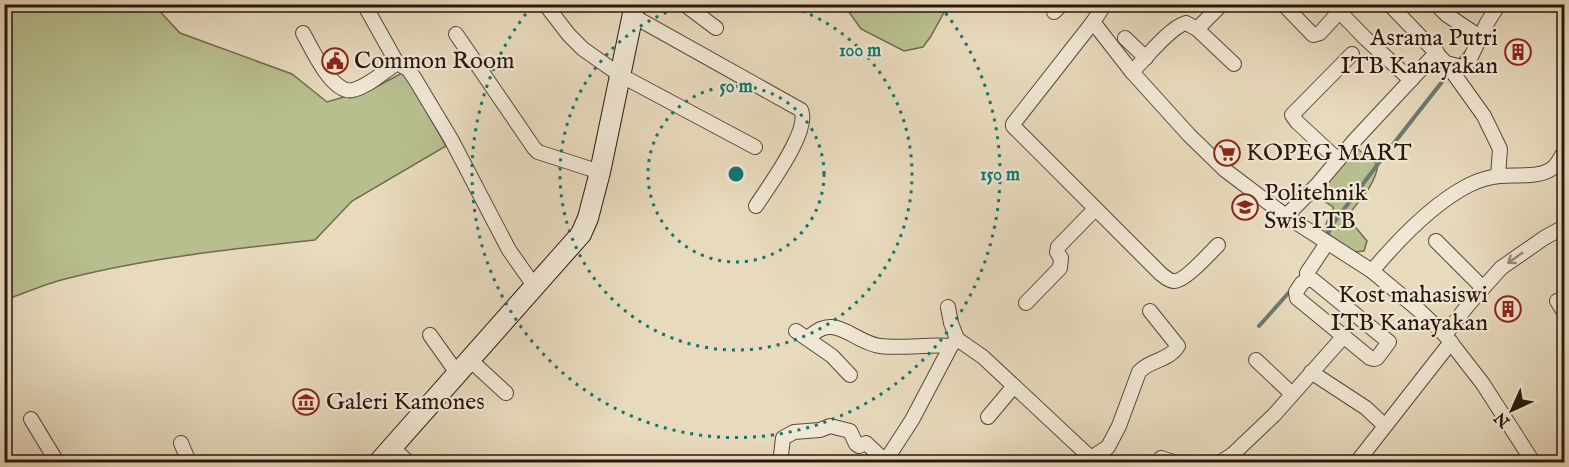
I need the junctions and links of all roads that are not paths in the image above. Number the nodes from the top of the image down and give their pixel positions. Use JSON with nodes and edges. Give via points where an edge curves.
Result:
{"nodes":[{"id":1,"x":364,"y":4,"type":"edge"},
{"id":2,"x":546,"y":4,"type":"edge"},
{"id":3,"x":684,"y":4,"type":"edge"},
{"id":4,"x":1105,"y":4,"type":"edge"},
{"id":5,"x":1222,"y":4,"type":"edge"},
{"id":6,"x":1389,"y":4,"type":"edge"},
{"id":7,"x":1436,"y":4,"type":"edge"},
{"id":8,"x":1499,"y":4,"type":"edge"},
{"id":9,"x":1284,"y":5,"type":"edge"},
{"id":10,"x":1336,"y":8,"type":"edge"},
{"id":11,"x":634,"y":10,"type":"edge"},
{"id":12,"x":1094,"y":22,"type":"junction"},
{"id":13,"x":716,"y":28,"type":"dead end"},
{"id":14,"x":1197,"y":29,"type":"junction"},
{"id":15,"x":303,"y":33,"type":"dead end"},
{"id":16,"x":456,"y":34,"type":"dead end"},
{"id":17,"x":1480,"y":37,"type":"junction"},
{"id":18,"x":1125,"y":38,"type":"dead end"},
{"id":19,"x":1352,"y":54,"type":"dead end"},
{"id":20,"x":1441,"y":57,"type":"junction"},
{"id":21,"x":1146,"y":58,"type":"junction"},
{"id":22,"x":397,"y":63,"type":"junction"},
{"id":23,"x":1234,"y":64,"type":"dead end"},
{"id":24,"x":1132,"y":72,"type":"junction"},
{"id":25,"x":620,"y":75,"type":"junction"},
{"id":26,"x":1411,"y":81,"type":"junction"},
{"id":27,"x":755,"y":147,"type":"dead end"},
{"id":28,"x":1564,"y":152,"type":"edge"},
{"id":29,"x":1338,"y":160,"type":"junction"},
{"id":30,"x":600,"y":172,"type":"junction"},
{"id":31,"x":1498,"y":176,"type":"junction"},
{"id":32,"x":756,"y":206,"type":"dead end"},
{"id":33,"x":1095,"y":209,"type":"junction"},
{"id":34,"x":1286,"y":216,"type":"junction"},
{"id":35,"x":1564,"y":227,"type":"edge"},
{"id":36,"x":1436,"y":241,"type":"dead end"},
{"id":37,"x":1327,"y":243,"type":"junction"},
{"id":38,"x":1218,"y":245,"type":"dead end"},
{"id":39,"x":1372,"y":271,"type":"junction"},
{"id":40,"x":1307,"y":279,"type":"junction"},
{"id":41,"x":535,"y":287,"type":"junction"},
{"id":42,"x":1483,"y":288,"type":"junction"},
{"id":43,"x":1026,"y":303,"type":"dead end"},
{"id":44,"x":948,"y":307,"type":"dead end"},
{"id":45,"x":1150,"y":311,"type":"dead end"},
{"id":46,"x":430,"y":335,"type":"dead end"},
{"id":47,"x":1344,"y":336,"type":"junction"},
{"id":48,"x":1448,"y":339,"type":"junction"},
{"id":49,"x":954,"y":342,"type":"junction"},
{"id":50,"x":1256,"y":360,"type":"dead end"},
{"id":51,"x":463,"y":366,"type":"junction"},
{"id":52,"x":1311,"y":372,"type":"junction"},
{"id":53,"x":850,"y":375,"type":"dead end"},
{"id":54,"x":1014,"y":386,"type":"junction"},
{"id":55,"x":506,"y":393,"type":"dead end"},
{"id":56,"x":1293,"y":394,"type":"junction"},
{"id":57,"x":988,"y":417,"type":"dead end"},
{"id":58,"x":31,"y":419,"type":"dead end"},
{"id":59,"x":1385,"y":426,"type":"junction"},
{"id":60,"x":181,"y":443,"type":"dead end"},
{"id":61,"x":392,"y":447,"type":"junction"},
{"id":62,"x":892,"y":460,"type":"edge"},
{"id":63,"x":1092,"y":460,"type":"edge"},
{"id":64,"x":57,"y":462,"type":"edge"},
{"id":65,"x":189,"y":462,"type":"edge"},
{"id":66,"x":379,"y":462,"type":"edge"},
{"id":67,"x":408,"y":462,"type":"edge"},
{"id":68,"x":784,"y":462,"type":"edge"},
{"id":69,"x":1221,"y":462,"type":"edge"},
{"id":70,"x":1357,"y":462,"type":"edge"},
{"id":71,"x":1533,"y":462,"type":"edge"}],
"edges":[{"from":1,"to":22,"type":"street"},
{"from":2,"to":25,"type":"street","via":[[577,44]]},
{"from":3,"to":13,"type":"street"},
{"from":4,"to":12,"type":"street"},
{"from":5,"to":14,"type":"street"},
{"from":6,"to":20,"type":"street"},
{"from":7,"to":17,"type":"street"},
{"from":8,"to":17,"type":"street"},
{"from":9,"to":10,"type":"street","via":[[1313,35],[1320,33]]},
{"from":10,"to":26,"type":"street"},
{"from":11,"to":25,"type":"street"},
{"from":11,"to":32,"type":"street","via":[[804,114],[794,147]]},
{"from":12,"to":24,"type":"street"},
{"from":12,"to":33,"type":"street","via":[[1013,126]]},
{"from":14,"to":21,"type":"street","via":[[1181,24]]},
{"from":14,"to":23,"type":"street"},
{"from":15,"to":22,"type":"street","via":[[322,67],[343,90],[363,86]]},
{"from":16,"to":30,"type":"street","via":[[538,152]]},
{"from":17,"to":20,"type":"street","via":[[1466,66]]},
{"from":18,"to":21,"type":"street"},
{"from":19,"to":29,"type":"street","via":[[1292,115]]},
{"from":20,"to":26,"type":"street"},
{"from":20,"to":31,"type":"street","via":[[1484,116],[1500,149]]},
{"from":21,"to":24,"type":"street"},
{"from":22,"to":41,"type":"street","via":[[408,69],[419,84],[509,250]]},
{"from":24,"to":34,"type":"street","via":[[1208,154]]},
{"from":25,"to":27,"type":"street"},
{"from":25,"to":30,"type":"street"},
{"from":26,"to":29,"type":"street"},
{"from":28,"to":31,"type":"street","via":[[1546,172]]},
{"from":29,"to":34,"type":"street"},
{"from":30,"to":41,"type":"street","via":[[581,234]]},
{"from":31,"to":39,"type":"street","via":[[1471,184],[1451,196]]},
{"from":33,"to":38,"type":"street","via":[[1171,281],[1186,276]]},
{"from":33,"to":43,"type":"street","via":[[1059,247],[1060,268]]},
{"from":34,"to":37,"type":"street"},
{"from":35,"to":42,"type":"street","one_way":true,"via":[[1501,268]]},
{"from":36,"to":42,"type":"street"},
{"from":37,"to":39,"type":"street"},
{"from":37,"to":40,"type":"street"},
{"from":39,"to":48,"type":"street"},
{"from":40,"to":47,"type":"street","via":[[1296,292],[1297,298]]},
{"from":40,"to":47,"type":"street","via":[[1389,342],[1374,359]]},
{"from":41,"to":51,"type":"street"},
{"from":42,"to":48,"type":"street"},
{"from":44,"to":49,"type":"street"},
{"from":45,"to":63,"type":"street","via":[[1178,346],[1170,355],[1139,372],[1108,447]]},
{"from":46,"to":51,"type":"street"},
{"from":47,"to":52,"type":"street"},
{"from":48,"to":59,"type":"street"},
{"from":48,"to":71,"type":"street","via":[[1483,384]]},
{"from":49,"to":53,"type":"street","via":[[880,346],[830,327],[801,334],[832,356]]},
{"from":49,"to":54,"type":"street","via":[[983,357]]},
{"from":49,"to":62,"type":"street"},
{"from":50,"to":56,"type":"street"},
{"from":51,"to":55,"type":"street"},
{"from":51,"to":61,"type":"street"},
{"from":52,"to":56,"type":"street"},
{"from":52,"to":59,"type":"street","via":[[1366,408]]},
{"from":54,"to":57,"type":"street"},
{"from":54,"to":63,"type":"street"},
{"from":56,"to":69,"type":"street","via":[[1254,435]]},
{"from":58,"to":64,"type":"street"},
{"from":59,"to":70,"type":"street"},
{"from":60,"to":65,"type":"street"},
{"from":61,"to":66,"type":"street"},
{"from":61,"to":67,"type":"street"},
{"from":62,"to":68,"type":"street","via":[[882,458],[866,443],[856,444],[850,431],[830,426],[794,432],[783,438]]}]}
